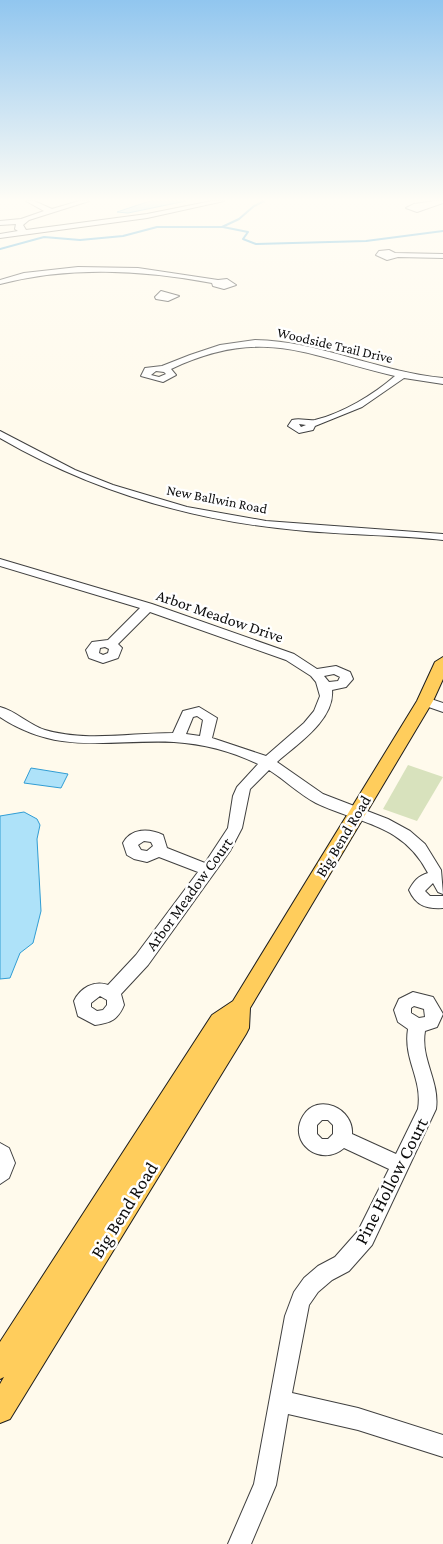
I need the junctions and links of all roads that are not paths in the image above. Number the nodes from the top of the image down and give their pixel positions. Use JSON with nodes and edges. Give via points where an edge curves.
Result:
{"nodes":[{"id":1,"x":46,"y":273,"type":"edge"},
{"id":2,"x":170,"y":273,"type":"edge"},
{"id":3,"x":194,"y":277,"type":"junction"},
{"id":4,"x":0,"y":282,"type":"edge"},
{"id":5,"x":218,"y":282,"type":"dead end"},
{"id":6,"x":171,"y":293,"type":"dead end"},
{"id":7,"x":164,"y":369,"type":"dead end"},
{"id":8,"x":402,"y":376,"type":"junction"},
{"id":9,"x":443,"y":381,"type":"edge"},
{"id":10,"x":311,"y":424,"type":"dead end"},
{"id":11,"x":0,"y":434,"type":"edge"},
{"id":12,"x":443,"y":537,"type":"edge"},
{"id":13,"x":0,"y":562,"type":"edge"},
{"id":14,"x":148,"y":608,"type":"junction"},
{"id":15,"x":111,"y":644,"type":"dead end"},
{"id":16,"x":443,"y":662,"type":"edge"},
{"id":17,"x":315,"y":673,"type":"junction"},
{"id":18,"x":325,"y":687,"type":"junction"},
{"id":19,"x":425,"y":701,"type":"junction"},
{"id":20,"x":443,"y":708,"type":"edge"},
{"id":21,"x":3,"y":716,"type":"edge"},
{"id":22,"x":178,"y":738,"type":"junction"},
{"id":23,"x":205,"y":741,"type":"junction"},
{"id":24,"x":267,"y":763,"type":"junction"},
{"id":25,"x":357,"y":813,"type":"junction"},
{"id":26,"x":158,"y":851,"type":"dead end"},
{"id":27,"x":209,"y":870,"type":"junction"},
{"id":28,"x":440,"y":882,"type":"edge"},
{"id":29,"x":443,"y":902,"type":"edge"},
{"id":30,"x":111,"y":992,"type":"dead end"},
{"id":31,"x":240,"y":1007,"type":"junction"},
{"id":32,"x":417,"y":1026,"type":"dead end"},
{"id":33,"x":342,"y":1138,"type":"dead end"},
{"id":34,"x":0,"y":1151,"type":"edge"},
{"id":35,"x":399,"y":1165,"type":"junction"},
{"id":36,"x":0,"y":1175,"type":"edge"},
{"id":37,"x":0,"y":1366,"type":"edge"},
{"id":38,"x":280,"y":1402,"type":"junction"},
{"id":39,"x":0,"y":1409,"type":"edge"},
{"id":40,"x":443,"y":1446,"type":"edge"},
{"id":41,"x":239,"y":1544,"type":"edge"}],
"edges":[{"from":1,"to":4,"type":"street"},
{"from":2,"to":3,"type":"street"},
{"from":3,"to":5,"type":"street"},
{"from":3,"to":6,"type":"street"},
{"from":7,"to":8,"type":"street","name":"Woodside Trail Drive","via":[[228,347],[263,343],[286,345]]},
{"from":8,"to":9,"type":"street","name":"Woodside Trail Drive"},
{"from":8,"to":10,"type":"street","via":[[384,391],[324,421]]},
{"from":11,"to":12,"type":"street","name":"New Ballwin Road","via":[[50,463],[129,496],[204,515],[274,525]]},
{"from":13,"to":14,"type":"street","name":"Arbor Meadow Drive"},
{"from":14,"to":15,"type":"street"},
{"from":14,"to":17,"type":"street","name":"Arbor Meadow Drive","via":[[290,657]]},
{"from":16,"to":19,"type":"main road","name":"Big Bend Road"},
{"from":17,"to":18,"type":"street","name":"Arbor Meadow Drive"},
{"from":17,"to":18,"type":"street","via":[[336,670],[346,675],[347,679],[342,684]]},
{"from":18,"to":24,"type":"street","via":[[324,704],[316,719]]},
{"from":19,"to":20,"type":"street"},
{"from":19,"to":25,"type":"main road","name":"Big Bend Road"},
{"from":21,"to":22,"type":"street","via":[[43,734],[62,738]]},
{"from":22,"to":23,"type":"street"},
{"from":22,"to":23,"type":"street","via":[[188,714],[199,711],[210,718]]},
{"from":23,"to":24,"type":"street"},
{"from":24,"to":25,"type":"street","via":[[321,799]]},
{"from":24,"to":27,"type":"street","name":"Arbor Meadow Court","via":[[244,788],[235,828]]},
{"from":25,"to":28,"type":"street","via":[[390,825],[414,842],[424,852]]},
{"from":25,"to":31,"type":"main road","name":"Big Bend Road"},
{"from":26,"to":27,"type":"street"},
{"from":27,"to":30,"type":"street","name":"Arbor Meadow Court","via":[[142,960]]},
{"from":28,"to":29,"type":"street","via":[[424,880],[416,890],[426,902]]},
{"from":31,"to":37,"type":"main road","name":"Big Bend Road","via":[[220,1021]]},
{"from":31,"to":39,"type":"main road","name":"Big Bend Road","via":[[238,1028]]},
{"from":32,"to":35,"type":"street","name":"Pine Hollow Court","via":[[415,1051],[430,1099]]},
{"from":33,"to":35,"type":"street"},
{"from":34,"to":36,"type":"street","via":[[6,1165]]},
{"from":35,"to":38,"type":"street","name":"Pine Hollow Court","via":[[365,1238],[342,1264],[311,1284],[301,1299]]},
{"from":38,"to":40,"type":"street","via":[[358,1419]]},
{"from":38,"to":41,"type":"street","name":"Pine Hollow Court","via":[[265,1485]]}]}
